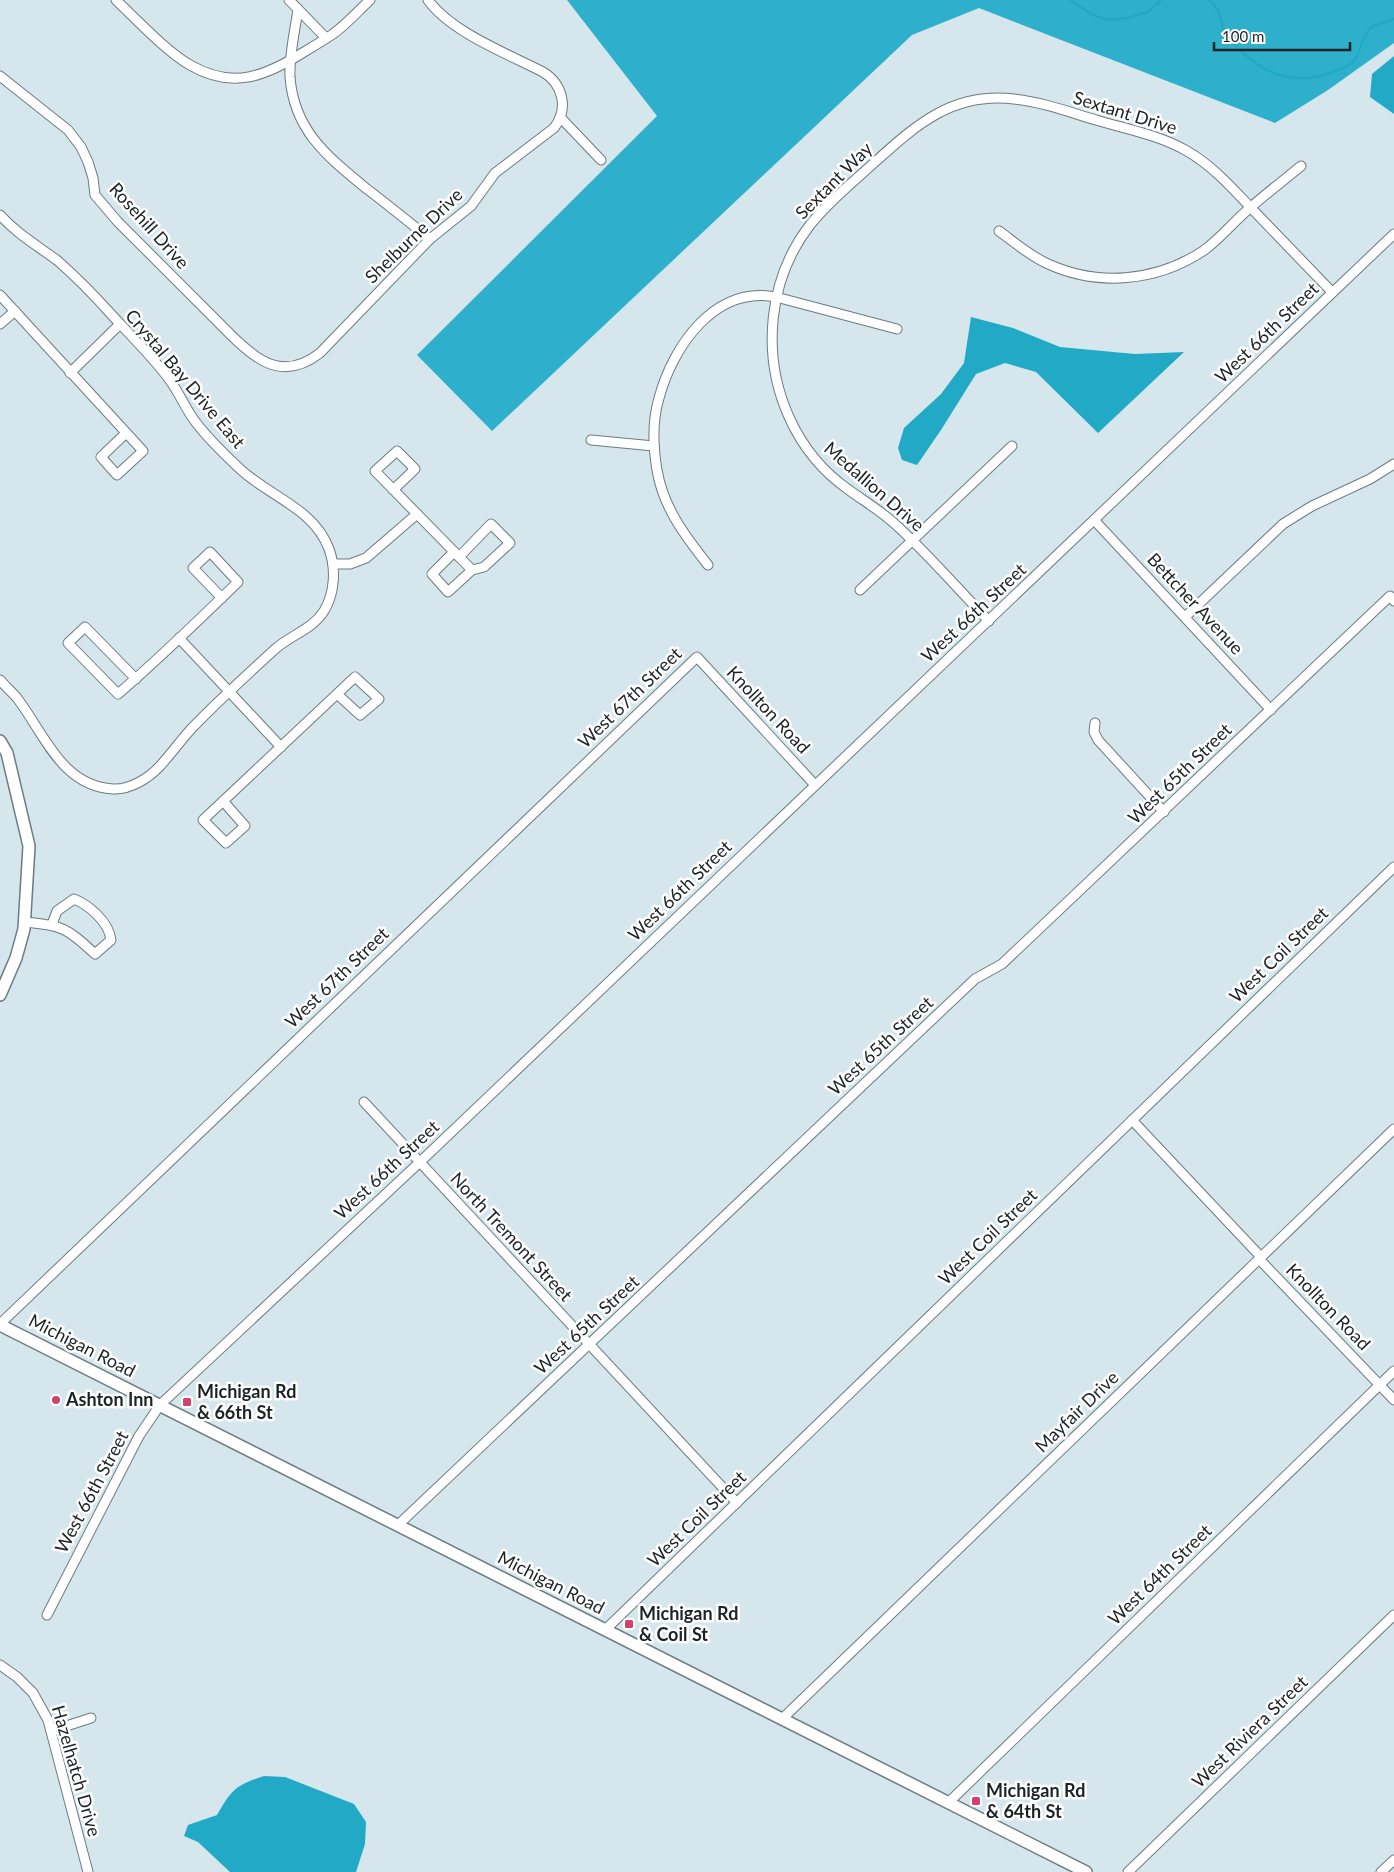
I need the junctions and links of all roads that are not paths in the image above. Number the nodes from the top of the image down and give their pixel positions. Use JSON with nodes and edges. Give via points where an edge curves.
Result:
{"nodes":[{"id":1,"x":116,"y":0,"type":"edge"},
{"id":2,"x":289,"y":0,"type":"edge"},
{"id":3,"x":370,"y":0,"type":"edge"},
{"id":4,"x":428,"y":0,"type":"edge"},
{"id":5,"x":298,"y":9,"type":"junction"},
{"id":6,"x":326,"y":38,"type":"junction"},
{"id":7,"x":290,"y":61,"type":"junction"},
{"id":8,"x":0,"y":76,"type":"edge"},
{"id":9,"x":942,"y":110,"type":"joint"},
{"id":10,"x":560,"y":117,"type":"junction"},
{"id":11,"x":601,"y":160,"type":"dead end"},
{"id":12,"x":1301,"y":166,"type":"dead end"},
{"id":13,"x":1250,"y":207,"type":"junction"},
{"id":14,"x":0,"y":215,"type":"edge"},
{"id":15,"x":999,"y":231,"type":"dead end"},
{"id":16,"x":1394,"y":234,"type":"edge"},
{"id":17,"x":430,"y":239,"type":"junction"},
{"id":18,"x":1332,"y":292,"type":"junction"},
{"id":19,"x":0,"y":295,"type":"edge"},
{"id":20,"x":776,"y":297,"type":"junction"},
{"id":21,"x":15,"y":311,"type":"junction"},
{"id":22,"x":0,"y":324,"type":"edge"},
{"id":23,"x":120,"y":324,"type":"junction"},
{"id":24,"x":897,"y":328,"type":"dead end"},
{"id":25,"x":300,"y":363,"type":"joint"},
{"id":26,"x":70,"y":372,"type":"junction"},
{"id":27,"x":126,"y":433,"type":"junction"},
{"id":28,"x":591,"y":440,"type":"dead end"},
{"id":29,"x":654,"y":446,"type":"junction"},
{"id":30,"x":1012,"y":446,"type":"dead end"},
{"id":31,"x":1394,"y":464,"type":"edge"},
{"id":32,"x":393,"y":490,"type":"junction"},
{"id":33,"x":417,"y":514,"type":"junction"},
{"id":34,"x":1095,"y":520,"type":"junction"},
{"id":35,"x":912,"y":541,"type":"junction"},
{"id":36,"x":456,"y":554,"type":"junction"},
{"id":37,"x":333,"y":564,"type":"junction"},
{"id":38,"x":708,"y":565,"type":"dead end"},
{"id":39,"x":472,"y":570,"type":"junction"},
{"id":40,"x":860,"y":590,"type":"dead end"},
{"id":41,"x":222,"y":598,"type":"junction"},
{"id":42,"x":1392,"y":599,"type":"edge"},
{"id":43,"x":1185,"y":617,"type":"junction"},
{"id":44,"x":989,"y":622,"type":"junction"},
{"id":45,"x":179,"y":638,"type":"junction"},
{"id":46,"x":697,"y":656,"type":"joint"},
{"id":47,"x":136,"y":679,"type":"junction"},
{"id":48,"x":0,"y":680,"type":"edge"},
{"id":49,"x":230,"y":692,"type":"junction"},
{"id":50,"x":337,"y":694,"type":"junction"},
{"id":51,"x":1271,"y":710,"type":"junction"},
{"id":52,"x":1095,"y":723,"type":"dead end"},
{"id":53,"x":0,"y":741,"type":"edge"},
{"id":54,"x":280,"y":747,"type":"junction"},
{"id":55,"x":816,"y":785,"type":"junction"},
{"id":56,"x":223,"y":801,"type":"junction"},
{"id":57,"x":1164,"y":812,"type":"junction"},
{"id":58,"x":1394,"y":867,"type":"edge"},
{"id":59,"x":24,"y":922,"type":"junction"},
{"id":60,"x":52,"y":924,"type":"junction"},
{"id":61,"x":0,"y":995,"type":"edge"},
{"id":62,"x":364,"y":1102,"type":"dead end"},
{"id":63,"x":1132,"y":1120,"type":"junction"},
{"id":64,"x":1394,"y":1129,"type":"edge"},
{"id":65,"x":420,"y":1162,"type":"junction"},
{"id":66,"x":1260,"y":1258,"type":"junction"},
{"id":67,"x":0,"y":1324,"type":"edge"},
{"id":68,"x":589,"y":1345,"type":"junction"},
{"id":69,"x":1394,"y":1371,"type":"edge"},
{"id":70,"x":1380,"y":1385,"type":"junction"},
{"id":71,"x":1394,"y":1400,"type":"edge"},
{"id":72,"x":160,"y":1405,"type":"junction"},
{"id":73,"x":737,"y":1503,"type":"junction"},
{"id":74,"x":398,"y":1525,"type":"junction"},
{"id":75,"x":47,"y":1615,"type":"dead end"},
{"id":76,"x":1394,"y":1615,"type":"edge"},
{"id":77,"x":605,"y":1630,"type":"junction"},
{"id":78,"x":0,"y":1665,"type":"edge"},
{"id":79,"x":91,"y":1718,"type":"dead end"},
{"id":80,"x":782,"y":1719,"type":"junction"},
{"id":81,"x":51,"y":1731,"type":"junction"},
{"id":82,"x":948,"y":1803,"type":"junction"},
{"id":83,"x":1394,"y":1860,"type":"edge"},
{"id":84,"x":88,"y":1872,"type":"edge"},
{"id":85,"x":1086,"y":1872,"type":"edge"},
{"id":86,"x":1128,"y":1872,"type":"edge"},
{"id":87,"x":1381,"y":1872,"type":"edge"}],
"edges":[{"from":1,"to":7,"type":"street","via":[[181,59],[209,73],[232,78],[253,76],[270,72]]},
{"from":2,"to":5,"type":"street"},
{"from":3,"to":6,"type":"street"},
{"from":4,"to":10,"type":"street","name":"Shelburne Drive","via":[[455,26],[549,76],[559,89],[563,106]]},
{"from":5,"to":6,"type":"street"},
{"from":5,"to":7,"type":"street"},
{"from":6,"to":7,"type":"street"},
{"from":7,"to":17,"type":"street","via":[[296,104],[315,143]]},
{"from":8,"to":25,"type":"street","name":"Rosehill Drive","via":[[68,130],[81,146],[88,162],[96,195],[247,351],[275,365]]},
{"from":9,"to":13,"type":"street","name":"Sextant Drive","via":[[973,101],[1012,98],[1161,139],[1205,163]]},
{"from":9,"to":20,"type":"street","name":"Sextant Way","via":[[909,131],[817,217],[790,258]]},
{"from":10,"to":11,"type":"street"},
{"from":10,"to":17,"type":"street","name":"Shelburne Drive","via":[[554,128],[495,173],[471,206]]},
{"from":12,"to":13,"type":"street"},
{"from":13,"to":15,"type":"street","via":[[1193,257],[1171,268],[1126,278],[1093,277],[1061,269],[1031,254]]},
{"from":13,"to":18,"type":"street","name":"Sextant Drive"},
{"from":14,"to":23,"type":"street","name":"Crystal Bay Drive East","via":[[66,268]]},
{"from":16,"to":18,"type":"street","name":"West 66th Street"},
{"from":17,"to":25,"type":"street","name":"Shelburne Drive","via":[[320,353]]},
{"from":18,"to":34,"type":"street","name":"West 66th Street"},
{"from":19,"to":21,"type":"street"},
{"from":20,"to":24,"type":"street"},
{"from":20,"to":29,"type":"street","via":[[756,295],[736,299],[718,308],[696,328],[665,379],[655,416]]},
{"from":20,"to":35,"type":"street","name":"Medallion Drive","via":[[772,326],[773,363],[782,400],[804,444],[844,487],[887,517]]},
{"from":21,"to":22,"type":"street"},
{"from":21,"to":26,"type":"street"},
{"from":23,"to":26,"type":"street"},
{"from":23,"to":37,"type":"street","name":"Crystal Bay Drive East","via":[[169,379],[198,426],[250,478],[312,522],[327,544]]},
{"from":26,"to":27,"type":"street"},
{"from":27,"to":27,"type":"street","via":[[101,457],[117,475],[143,450]]},
{"from":28,"to":29,"type":"street"},
{"from":29,"to":38,"type":"street","via":[[659,480],[670,512]]},
{"from":30,"to":35,"type":"street"},
{"from":31,"to":43,"type":"street","via":[[1283,524]]},
{"from":32,"to":32,"type":"street","via":[[375,471],[397,451],[415,469]]},
{"from":32,"to":33,"type":"street"},
{"from":33,"to":36,"type":"street"},
{"from":33,"to":37,"type":"street","via":[[373,554],[350,564]]},
{"from":34,"to":43,"type":"street","name":"Bettcher Avenue"},
{"from":34,"to":44,"type":"street","name":"West 66th Street"},
{"from":35,"to":40,"type":"street"},
{"from":35,"to":44,"type":"street","name":"Medallion Drive"},
{"from":36,"to":39,"type":"street"},
{"from":36,"to":39,"type":"street","via":[[432,574],[448,592]]},
{"from":36,"to":39,"type":"street","via":[[491,524],[510,543],[484,567]]},
{"from":37,"to":49,"type":"street","name":"Crystal Bay Drive East","via":[[332,590],[320,616],[310,627],[277,647]]},
{"from":41,"to":41,"type":"street","via":[[193,568],[210,552],[238,582]]},
{"from":41,"to":45,"type":"street"},
{"from":42,"to":51,"type":"street","name":"West 65th Street"},
{"from":43,"to":51,"type":"street","name":"Bettcher Avenue"},
{"from":44,"to":55,"type":"street","name":"West 66th Street"},
{"from":45,"to":47,"type":"street"},
{"from":45,"to":49,"type":"street"},
{"from":46,"to":55,"type":"street","name":"Knollton Road"},
{"from":46,"to":67,"type":"street","name":"West 67th Street"},
{"from":47,"to":47,"type":"street","via":[[118,694],[68,643],[85,626]]},
{"from":48,"to":49,"type":"street","name":"Crystal Bay Drive East","via":[[65,767],[80,778],[113,789],[144,780],[159,768],[192,728]]},
{"from":49,"to":54,"type":"street"},
{"from":50,"to":50,"type":"street","via":[[360,715],[379,699],[355,677]]},
{"from":50,"to":54,"type":"street"},
{"from":51,"to":57,"type":"street","name":"West 65th Street"},
{"from":52,"to":57,"type":"street","via":[[1094,732],[1098,740]]},
{"from":53,"to":59,"type":"main road","via":[[8,753],[29,846]]},
{"from":54,"to":56,"type":"street"},
{"from":55,"to":65,"type":"street","name":"West 66th Street"},
{"from":56,"to":56,"type":"street","via":[[203,820],[226,843],[245,826]]},
{"from":57,"to":68,"type":"street","name":"West 65th Street","via":[[1002,964],[975,980]]},
{"from":58,"to":63,"type":"street","name":"West Coil Street"},
{"from":59,"to":60,"type":"street"},
{"from":59,"to":61,"type":"main road","via":[[16,958]]},
{"from":60,"to":60,"type":"street","via":[[73,933],[94,954],[111,940],[106,926],[85,904],[74,899],[57,911]]},
{"from":62,"to":65,"type":"street","name":"North Tremont Street"},
{"from":63,"to":66,"type":"street","name":"Knollton Road"},
{"from":63,"to":73,"type":"street","name":"West Coil Street"},
{"from":64,"to":66,"type":"street","name":"Mayfair Drive"},
{"from":65,"to":68,"type":"street","name":"North Tremont Street"},
{"from":65,"to":72,"type":"street","name":"West 66th Street"},
{"from":66,"to":70,"type":"street","name":"Knollton Road"},
{"from":66,"to":80,"type":"street","name":"Mayfair Drive"},
{"from":67,"to":72,"type":"main road","name":"Michigan Road"},
{"from":68,"to":73,"type":"street","name":"North Tremont Street"},
{"from":68,"to":74,"type":"street","name":"West 65th Street"},
{"from":69,"to":70,"type":"street","name":"West 64th Street"},
{"from":70,"to":71,"type":"street","name":"Knollton Road"},
{"from":70,"to":82,"type":"street","name":"West 64th Street"},
{"from":72,"to":74,"type":"main road","name":"Michigan Road"},
{"from":72,"to":75,"type":"street","name":"West 66th Street","via":[[139,1436]]},
{"from":73,"to":77,"type":"street","name":"West Coil Street"},
{"from":74,"to":77,"type":"main road","name":"Michigan Road"},
{"from":76,"to":86,"type":"street","name":"West Riviera Street"},
{"from":77,"to":80,"type":"main road","name":"Michigan Road"},
{"from":78,"to":81,"type":"street","name":"Hazelhatch Drive","via":[[17,1676],[33,1693]]},
{"from":79,"to":81,"type":"street"},
{"from":80,"to":82,"type":"main road","name":"Michigan Road"},
{"from":81,"to":84,"type":"street","name":"Hazelhatch Drive"},
{"from":82,"to":85,"type":"main road","name":"Michigan Road"},
{"from":83,"to":87,"type":"street"}]}
